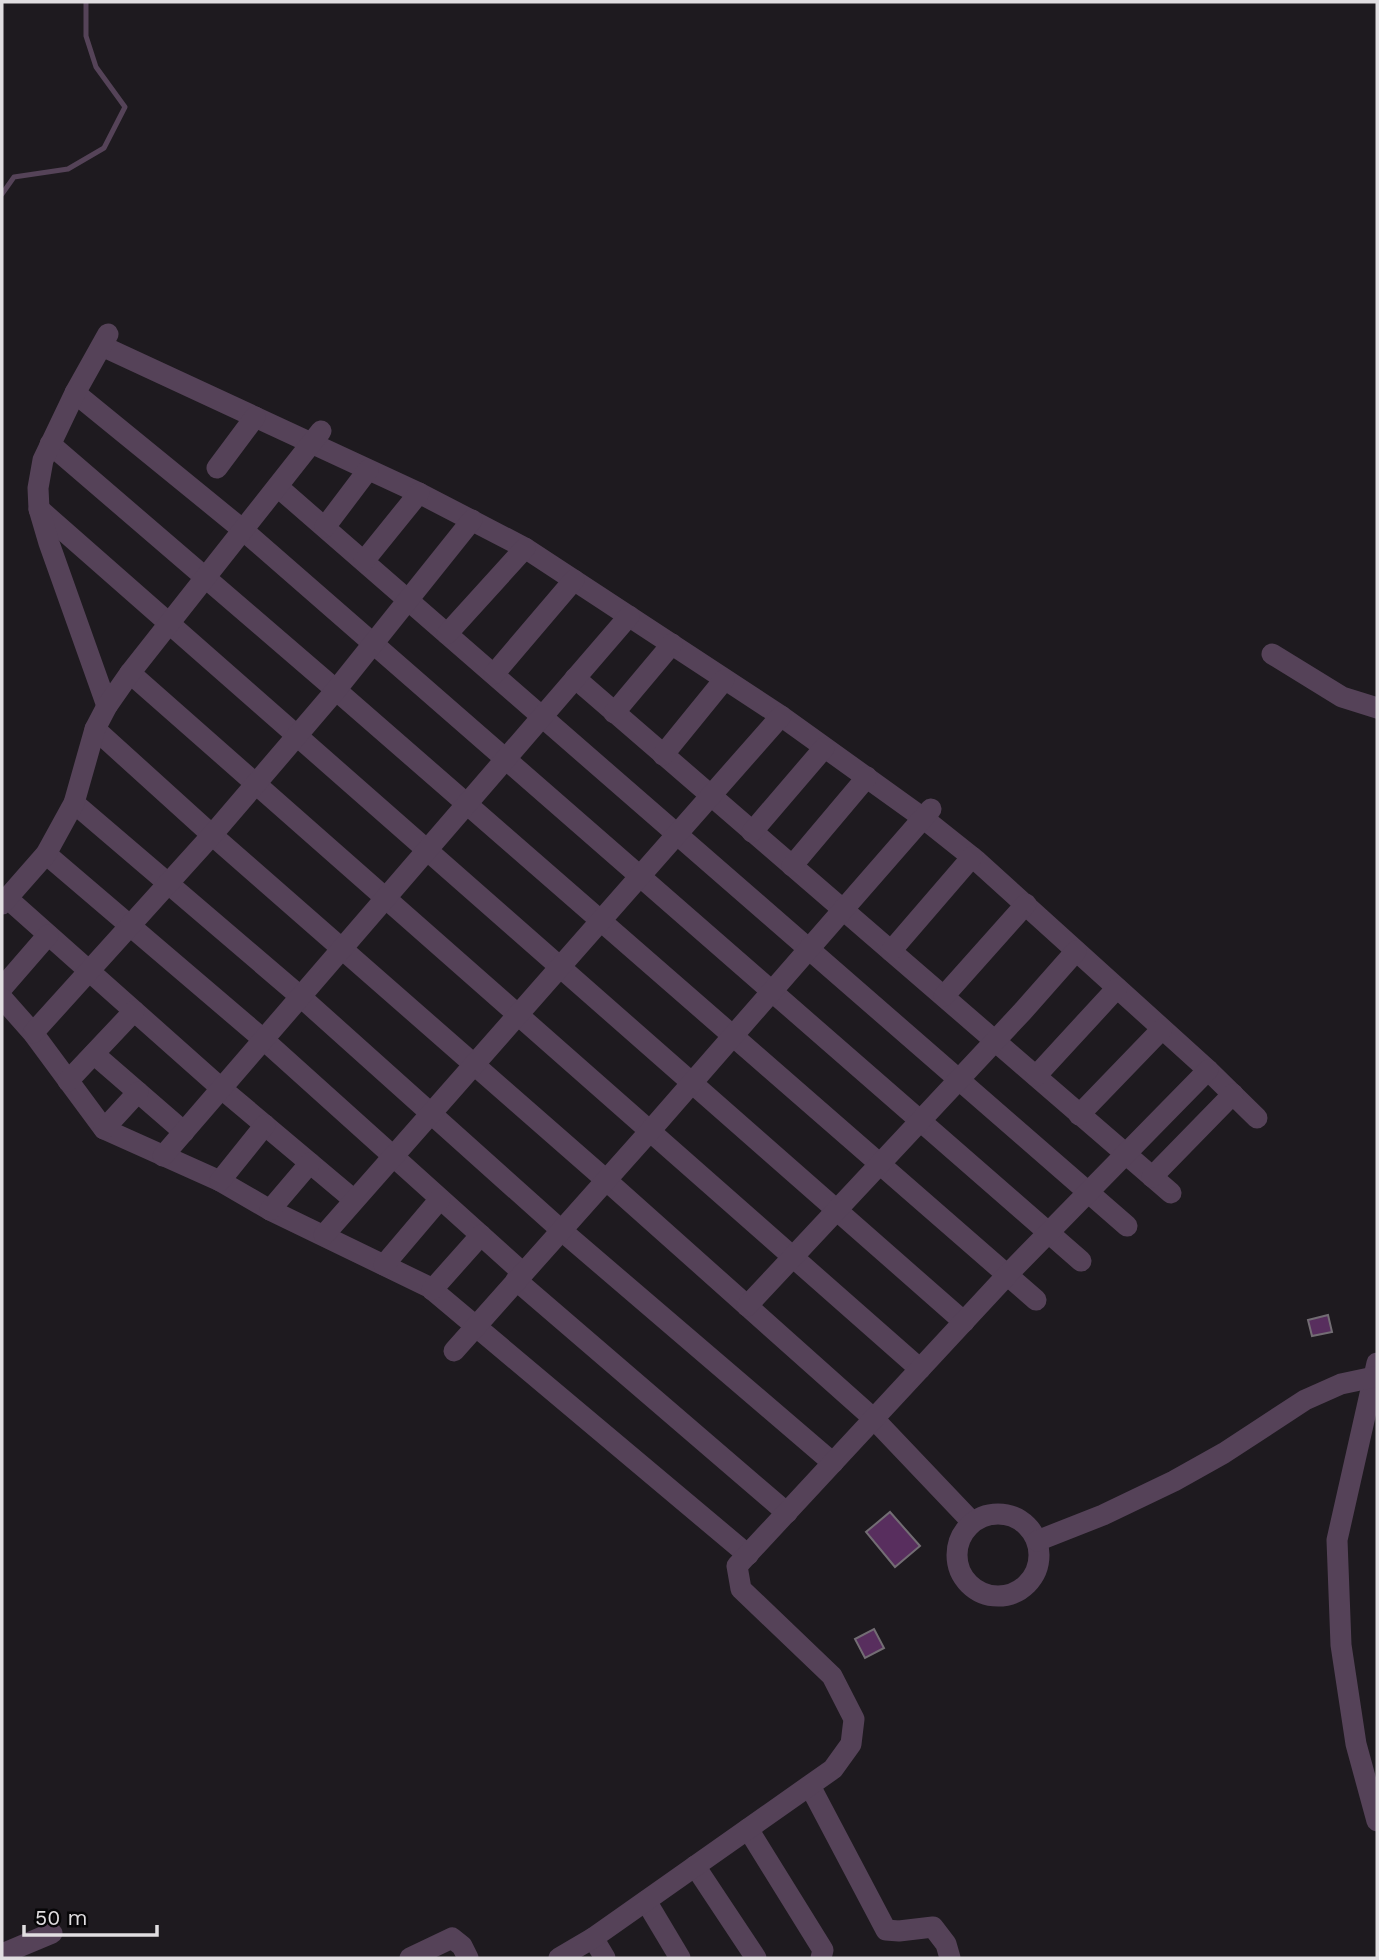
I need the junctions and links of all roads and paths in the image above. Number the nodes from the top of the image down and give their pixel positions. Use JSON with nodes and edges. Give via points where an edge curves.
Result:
{"nodes":[{"id":1,"x":75,"y":393,"type":"junction"},
{"id":2,"x":255,"y":417,"type":"junction"},
{"id":3,"x":316,"y":437,"type":"junction"},
{"id":4,"x":50,"y":444,"type":"junction"},
{"id":5,"x":216,"y":468,"type":"dead end"},
{"id":6,"x":369,"y":470,"type":"junction"},
{"id":7,"x":278,"y":486,"type":"junction"},
{"id":8,"x":419,"y":493,"type":"junction"},
{"id":9,"x":39,"y":509,"type":"junction"},
{"id":10,"x":472,"y":520,"type":"junction"},
{"id":11,"x":325,"y":527,"type":"junction"},
{"id":12,"x":243,"y":530,"type":"junction"},
{"id":13,"x":525,"y":548,"type":"junction"},
{"id":14,"x":363,"y":561,"type":"junction"},
{"id":15,"x":206,"y":577,"type":"junction"},
{"id":16,"x":575,"y":580,"type":"junction"},
{"id":17,"x":408,"y":600,"type":"junction"},
{"id":18,"x":629,"y":616,"type":"junction"},
{"id":19,"x":169,"y":624,"type":"junction"},
{"id":20,"x":447,"y":634,"type":"junction"},
{"id":21,"x":373,"y":644,"type":"junction"},
{"id":22,"x":672,"y":644,"type":"junction"},
{"id":23,"x":1272,"y":654,"type":"dead end"},
{"id":24,"x":130,"y":673,"type":"junction"},
{"id":25,"x":494,"y":674,"type":"junction"},
{"id":26,"x":575,"y":678,"type":"junction"},
{"id":27,"x":724,"y":680,"type":"junction"},
{"id":28,"x":336,"y":690,"type":"junction"},
{"id":29,"x":107,"y":706,"type":"junction"},
{"id":30,"x":1377,"y":708,"type":"edge"},
{"id":31,"x":614,"y":713,"type":"junction"},
{"id":32,"x":542,"y":716,"type":"junction"},
{"id":33,"x":781,"y":716,"type":"junction"},
{"id":34,"x":95,"y":729,"type":"junction"},
{"id":35,"x":296,"y":736,"type":"junction"},
{"id":36,"x":824,"y":748,"type":"junction"},
{"id":37,"x":663,"y":755,"type":"junction"},
{"id":38,"x":506,"y":759,"type":"junction"},
{"id":39,"x":867,"y":778,"type":"junction"},
{"id":40,"x":256,"y":784,"type":"junction"},
{"id":41,"x":712,"y":797,"type":"junction"},
{"id":42,"x":74,"y":803,"type":"junction"},
{"id":43,"x":467,"y":804,"type":"junction"},
{"id":44,"x":927,"y":812,"type":"junction"},
{"id":45,"x":752,"y":832,"type":"junction"},
{"id":46,"x":212,"y":835,"type":"junction"},
{"id":47,"x":678,"y":835,"type":"junction"},
{"id":48,"x":427,"y":850,"type":"junction"},
{"id":49,"x":46,"y":854,"type":"junction"},
{"id":50,"x":972,"y":857,"type":"junction"},
{"id":51,"x":792,"y":866,"type":"junction"},
{"id":52,"x":641,"y":877,"type":"junction"},
{"id":53,"x":168,"y":883,"type":"junction"},
{"id":54,"x":386,"y":898,"type":"junction"},
{"id":55,"x":4,"y":901,"type":"edge"},
{"id":56,"x":1026,"y":904,"type":"junction"},
{"id":57,"x":843,"y":910,"type":"junction"},
{"id":58,"x":602,"y":921,"type":"junction"},
{"id":59,"x":130,"y":926,"type":"junction"},
{"id":60,"x":48,"y":935,"type":"junction"},
{"id":61,"x":809,"y":948,"type":"junction"},
{"id":62,"x":342,"y":949,"type":"junction"},
{"id":63,"x":891,"y":951,"type":"junction"},
{"id":64,"x":1076,"y":951,"type":"junction"},
{"id":65,"x":560,"y":968,"type":"junction"},
{"id":66,"x":89,"y":971,"type":"junction"},
{"id":67,"x":2,"y":988,"type":"edge"},
{"id":68,"x":1117,"y":988,"type":"junction"},
{"id":69,"x":772,"y":991,"type":"junction"},
{"id":70,"x":301,"y":996,"type":"junction"},
{"id":71,"x":944,"y":996,"type":"junction"},
{"id":72,"x":2,"y":998,"type":"edge"},
{"id":73,"x":134,"y":1011,"type":"junction"},
{"id":74,"x":519,"y":1015,"type":"junction"},
{"id":75,"x":1162,"y":1029,"type":"junction"},
{"id":76,"x":33,"y":1033,"type":"junction"},
{"id":77,"x":733,"y":1035,"type":"junction"},
{"id":78,"x":264,"y":1040,"type":"junction"},
{"id":79,"x":995,"y":1041,"type":"junction"},
{"id":80,"x":94,"y":1054,"type":"junction"},
{"id":81,"x":474,"y":1066,"type":"junction"},
{"id":82,"x":1208,"y":1070,"type":"junction"},
{"id":83,"x":1036,"y":1076,"type":"junction"},
{"id":84,"x":959,"y":1079,"type":"junction"},
{"id":85,"x":68,"y":1081,"type":"junction"},
{"id":86,"x":692,"y":1083,"type":"junction"},
{"id":87,"x":222,"y":1088,"type":"junction"},
{"id":88,"x":138,"y":1092,"type":"junction"},
{"id":89,"x":1233,"y":1094,"type":"junction"},
{"id":90,"x":431,"y":1114,"type":"junction"},
{"id":91,"x":1079,"y":1115,"type":"junction"},
{"id":92,"x":1257,"y":1118,"type":"dead end"},
{"id":93,"x":920,"y":1120,"type":"junction"},
{"id":94,"x":265,"y":1125,"type":"junction"},
{"id":95,"x":104,"y":1129,"type":"junction"},
{"id":96,"x":650,"y":1131,"type":"junction"},
{"id":97,"x":184,"y":1132,"type":"junction"},
{"id":98,"x":1125,"y":1154,"type":"junction"},
{"id":99,"x":163,"y":1156,"type":"junction"},
{"id":100,"x":393,"y":1157,"type":"junction"},
{"id":101,"x":310,"y":1163,"type":"junction"},
{"id":102,"x":880,"y":1163,"type":"junction"},
{"id":103,"x":1152,"y":1177,"type":"junction"},
{"id":104,"x":606,"y":1180,"type":"junction"},
{"id":105,"x":220,"y":1181,"type":"junction"},
{"id":106,"x":1089,"y":1191,"type":"junction"},
{"id":107,"x":1171,"y":1193,"type":"dead end"},
{"id":108,"x":440,"y":1199,"type":"junction"},
{"id":109,"x":354,"y":1200,"type":"junction"},
{"id":110,"x":270,"y":1210,"type":"junction"},
{"id":111,"x":836,"y":1210,"type":"junction"},
{"id":112,"x":1128,"y":1226,"type":"dead end"},
{"id":113,"x":561,"y":1230,"type":"junction"},
{"id":114,"x":1049,"y":1232,"type":"junction"},
{"id":115,"x":324,"y":1235,"type":"junction"},
{"id":116,"x":481,"y":1235,"type":"junction"},
{"id":117,"x":792,"y":1256,"type":"junction"},
{"id":118,"x":1081,"y":1261,"type":"dead end"},
{"id":119,"x":384,"y":1265,"type":"junction"},
{"id":120,"x":1008,"y":1274,"type":"junction"},
{"id":121,"x":520,"y":1276,"type":"junction"},
{"id":122,"x":432,"y":1290,"type":"junction"},
{"id":123,"x":1036,"y":1300,"type":"dead end"},
{"id":124,"x":747,"y":1306,"type":"junction"},
{"id":125,"x":964,"y":1322,"type":"junction"},
{"id":126,"x":476,"y":1325,"type":"junction"},
{"id":127,"x":454,"y":1351,"type":"dead end"},
{"id":128,"x":920,"y":1369,"type":"junction"},
{"id":129,"x":1376,"y":1370,"type":"edge"},
{"id":130,"x":874,"y":1419,"type":"junction"},
{"id":131,"x":834,"y":1463,"type":"junction"},
{"id":132,"x":788,"y":1513,"type":"junction"},
{"id":133,"x":972,"y":1522,"type":"junction"},
{"id":134,"x":1037,"y":1541,"type":"junction"},
{"id":135,"x":748,"y":1555,"type":"junction"},
{"id":136,"x":810,"y":1786,"type":"junction"},
{"id":137,"x":1377,"y":1821,"type":"edge"},
{"id":138,"x":748,"y":1829,"type":"junction"},
{"id":139,"x":695,"y":1866,"type":"junction"},
{"id":140,"x":646,"y":1900,"type":"junction"},
{"id":141,"x":52,"y":1933,"type":"dead end"},
{"id":142,"x":593,"y":1938,"type":"junction"},
{"id":143,"x":2,"y":1954,"type":"edge"},
{"id":144,"x":410,"y":1958,"type":"edge"},
{"id":145,"x":468,"y":1958,"type":"edge"},
{"id":146,"x":559,"y":1958,"type":"edge"},
{"id":147,"x":605,"y":1958,"type":"edge"},
{"id":148,"x":680,"y":1958,"type":"edge"},
{"id":149,"x":756,"y":1958,"type":"edge"},
{"id":150,"x":821,"y":1958,"type":"edge"},
{"id":151,"x":950,"y":1958,"type":"edge"}],
"edges":[{"from":1,"to":2,"type":"street","via":[[105,340]]},
{"from":1,"to":4,"type":"street"},
{"from":1,"to":12,"type":"street"},
{"from":2,"to":3,"type":"street"},
{"from":2,"to":5,"type":"street"},
{"from":3,"to":6,"type":"street"},
{"from":3,"to":7,"type":"street"},
{"from":4,"to":9,"type":"street","via":[[39,478]]},
{"from":4,"to":15,"type":"street"},
{"from":6,"to":8,"type":"street"},
{"from":6,"to":11,"type":"street"},
{"from":7,"to":11,"type":"street"},
{"from":7,"to":12,"type":"street"},
{"from":8,"to":10,"type":"street"},
{"from":8,"to":14,"type":"street"},
{"from":9,"to":19,"type":"street"},
{"from":9,"to":29,"type":"street"},
{"from":10,"to":13,"type":"street"},
{"from":10,"to":17,"type":"street"},
{"from":11,"to":14,"type":"street"},
{"from":12,"to":15,"type":"street"},
{"from":12,"to":21,"type":"street"},
{"from":13,"to":16,"type":"street"},
{"from":13,"to":20,"type":"street"},
{"from":14,"to":17,"type":"street"},
{"from":15,"to":19,"type":"street"},
{"from":15,"to":28,"type":"street"},
{"from":16,"to":18,"type":"street"},
{"from":16,"to":25,"type":"street"},
{"from":17,"to":20,"type":"street"},
{"from":17,"to":21,"type":"street"},
{"from":18,"to":22,"type":"street"},
{"from":18,"to":26,"type":"street"},
{"from":19,"to":24,"type":"street"},
{"from":19,"to":35,"type":"street"},
{"from":20,"to":25,"type":"street"},
{"from":21,"to":28,"type":"street"},
{"from":21,"to":38,"type":"street"},
{"from":22,"to":27,"type":"street"},
{"from":22,"to":31,"type":"street"},
{"from":23,"to":30,"type":"street","via":[[1342,697]]},
{"from":24,"to":29,"type":"street"},
{"from":24,"to":40,"type":"street"},
{"from":25,"to":32,"type":"street"},
{"from":26,"to":31,"type":"street"},
{"from":26,"to":32,"type":"street"},
{"from":27,"to":33,"type":"street"},
{"from":27,"to":37,"type":"street"},
{"from":28,"to":35,"type":"street"},
{"from":28,"to":43,"type":"street"},
{"from":29,"to":34,"type":"street"},
{"from":31,"to":37,"type":"street"},
{"from":32,"to":38,"type":"street"},
{"from":32,"to":47,"type":"street"},
{"from":33,"to":36,"type":"street"},
{"from":33,"to":41,"type":"street"},
{"from":34,"to":42,"type":"street"},
{"from":34,"to":46,"type":"street"},
{"from":35,"to":40,"type":"street"},
{"from":35,"to":48,"type":"street"},
{"from":36,"to":39,"type":"street"},
{"from":36,"to":45,"type":"street"},
{"from":37,"to":41,"type":"street"},
{"from":38,"to":43,"type":"street"},
{"from":38,"to":52,"type":"street"},
{"from":39,"to":44,"type":"street"},
{"from":39,"to":51,"type":"street"},
{"from":40,"to":46,"type":"street"},
{"from":40,"to":54,"type":"street"},
{"from":41,"to":45,"type":"street"},
{"from":41,"to":47,"type":"street"},
{"from":42,"to":49,"type":"street"},
{"from":42,"to":53,"type":"street"},
{"from":43,"to":48,"type":"street"},
{"from":43,"to":58,"type":"street"},
{"from":44,"to":50,"type":"street"},
{"from":44,"to":57,"type":"street"},
{"from":45,"to":51,"type":"street"},
{"from":46,"to":53,"type":"street"},
{"from":46,"to":62,"type":"street"},
{"from":47,"to":52,"type":"street"},
{"from":47,"to":61,"type":"street"},
{"from":48,"to":54,"type":"street"},
{"from":48,"to":65,"type":"street"},
{"from":49,"to":55,"type":"street"},
{"from":49,"to":59,"type":"street"},
{"from":50,"to":56,"type":"street"},
{"from":50,"to":63,"type":"street"},
{"from":51,"to":57,"type":"street"},
{"from":52,"to":58,"type":"street"},
{"from":52,"to":69,"type":"street"},
{"from":53,"to":59,"type":"street"},
{"from":53,"to":70,"type":"street"},
{"from":54,"to":62,"type":"street"},
{"from":54,"to":74,"type":"street"},
{"from":55,"to":60,"type":"street"},
{"from":56,"to":64,"type":"street"},
{"from":56,"to":71,"type":"street"},
{"from":57,"to":61,"type":"street"},
{"from":57,"to":63,"type":"street"},
{"from":58,"to":65,"type":"street"},
{"from":58,"to":77,"type":"street"},
{"from":59,"to":66,"type":"street"},
{"from":59,"to":78,"type":"street"},
{"from":60,"to":66,"type":"street"},
{"from":60,"to":67,"type":"street"},
{"from":61,"to":69,"type":"street"},
{"from":61,"to":84,"type":"street"},
{"from":62,"to":70,"type":"street"},
{"from":62,"to":81,"type":"street"},
{"from":63,"to":71,"type":"street"},
{"from":64,"to":68,"type":"street"},
{"from":64,"to":79,"type":"street"},
{"from":65,"to":74,"type":"street"},
{"from":65,"to":86,"type":"street"},
{"from":66,"to":73,"type":"street"},
{"from":66,"to":76,"type":"street"},
{"from":68,"to":75,"type":"street"},
{"from":68,"to":83,"type":"street"},
{"from":69,"to":77,"type":"street"},
{"from":69,"to":93,"type":"street"},
{"from":70,"to":78,"type":"street"},
{"from":70,"to":90,"type":"street"},
{"from":71,"to":79,"type":"street"},
{"from":72,"to":76,"type":"street"},
{"from":73,"to":80,"type":"street"},
{"from":73,"to":87,"type":"street"},
{"from":74,"to":81,"type":"street"},
{"from":74,"to":96,"type":"street"},
{"from":75,"to":82,"type":"street"},
{"from":75,"to":91,"type":"street"},
{"from":76,"to":85,"type":"street"},
{"from":77,"to":86,"type":"street"},
{"from":77,"to":102,"type":"street"},
{"from":78,"to":87,"type":"street"},
{"from":78,"to":100,"type":"street"},
{"from":79,"to":83,"type":"street"},
{"from":79,"to":84,"type":"street"},
{"from":80,"to":85,"type":"street"},
{"from":80,"to":88,"type":"street"},
{"from":81,"to":90,"type":"street"},
{"from":81,"to":104,"type":"street"},
{"from":82,"to":89,"type":"street"},
{"from":82,"to":98,"type":"street"},
{"from":83,"to":91,"type":"street"},
{"from":84,"to":93,"type":"street"},
{"from":84,"to":106,"type":"street"},
{"from":85,"to":95,"type":"street"},
{"from":86,"to":96,"type":"street"},
{"from":86,"to":111,"type":"street"},
{"from":87,"to":94,"type":"street"},
{"from":87,"to":97,"type":"street"},
{"from":88,"to":95,"type":"street"},
{"from":88,"to":97,"type":"street"},
{"from":89,"to":92,"type":"street"},
{"from":89,"to":103,"type":"street"},
{"from":90,"to":100,"type":"street"},
{"from":90,"to":113,"type":"street"},
{"from":91,"to":98,"type":"street"},
{"from":93,"to":102,"type":"street"},
{"from":93,"to":114,"type":"street"},
{"from":94,"to":101,"type":"street"},
{"from":94,"to":105,"type":"street"},
{"from":95,"to":99,"type":"street"},
{"from":96,"to":104,"type":"street"},
{"from":96,"to":117,"type":"street"},
{"from":97,"to":99,"type":"street"},
{"from":98,"to":103,"type":"street"},
{"from":98,"to":106,"type":"street"},
{"from":99,"to":105,"type":"street"},
{"from":100,"to":108,"type":"street"},
{"from":100,"to":109,"type":"street"},
{"from":101,"to":109,"type":"street"},
{"from":101,"to":110,"type":"street"},
{"from":102,"to":111,"type":"street"},
{"from":102,"to":120,"type":"street"},
{"from":103,"to":107,"type":"street"},
{"from":104,"to":113,"type":"street"},
{"from":104,"to":124,"type":"street"},
{"from":105,"to":110,"type":"street"},
{"from":106,"to":112,"type":"street"},
{"from":106,"to":114,"type":"street"},
{"from":108,"to":116,"type":"street"},
{"from":108,"to":119,"type":"street"},
{"from":109,"to":115,"type":"street"},
{"from":110,"to":115,"type":"street"},
{"from":111,"to":117,"type":"street"},
{"from":111,"to":125,"type":"street"},
{"from":113,"to":121,"type":"street"},
{"from":113,"to":131,"type":"street"},
{"from":114,"to":118,"type":"street"},
{"from":114,"to":120,"type":"street"},
{"from":115,"to":119,"type":"street"},
{"from":116,"to":121,"type":"street"},
{"from":116,"to":122,"type":"street"},
{"from":117,"to":124,"type":"street"},
{"from":117,"to":128,"type":"street"},
{"from":119,"to":122,"type":"street"},
{"from":120,"to":123,"type":"street"},
{"from":120,"to":125,"type":"street"},
{"from":121,"to":126,"type":"street"},
{"from":121,"to":132,"type":"street"},
{"from":122,"to":126,"type":"street"},
{"from":124,"to":130,"type":"street"},
{"from":125,"to":128,"type":"street"},
{"from":126,"to":127,"type":"street"},
{"from":126,"to":135,"type":"street"},
{"from":128,"to":130,"type":"street"},
{"from":129,"to":134,"type":"street","via":[[1305,1400],[1174,1481]]},
{"from":129,"to":137,"type":"street","via":[[1337,1540],[1341,1645],[1356,1744]]},
{"from":130,"to":131,"type":"street"},
{"from":130,"to":133,"type":"street"},
{"from":131,"to":132,"type":"street"},
{"from":132,"to":135,"type":"street"},
{"from":133,"to":134,"type":"street","via":[[990,1514],[1009,1515],[1026,1524]]},
{"from":133,"to":134,"type":"street","via":[[960,1537],[956,1557],[962,1577],[976,1591],[996,1597],[1016,1592],[1031,1579],[1039,1560]]},
{"from":135,"to":136,"type":"street","via":[[737,1566],[741,1589],[832,1676],[854,1718],[851,1744],[833,1769]]},
{"from":136,"to":138,"type":"street"},
{"from":136,"to":151,"type":"street","via":[[886,1930],[933,1927]]},
{"from":138,"to":139,"type":"street"},
{"from":138,"to":150,"type":"street","via":[[823,1950]]},
{"from":139,"to":140,"type":"street"},
{"from":139,"to":149,"type":"street"},
{"from":140,"to":142,"type":"street"},
{"from":140,"to":148,"type":"street"},
{"from":141,"to":143,"type":"street"},
{"from":142,"to":146,"type":"street"},
{"from":142,"to":147,"type":"street"},
{"from":144,"to":145,"type":"street","via":[[452,1938]]}]}
